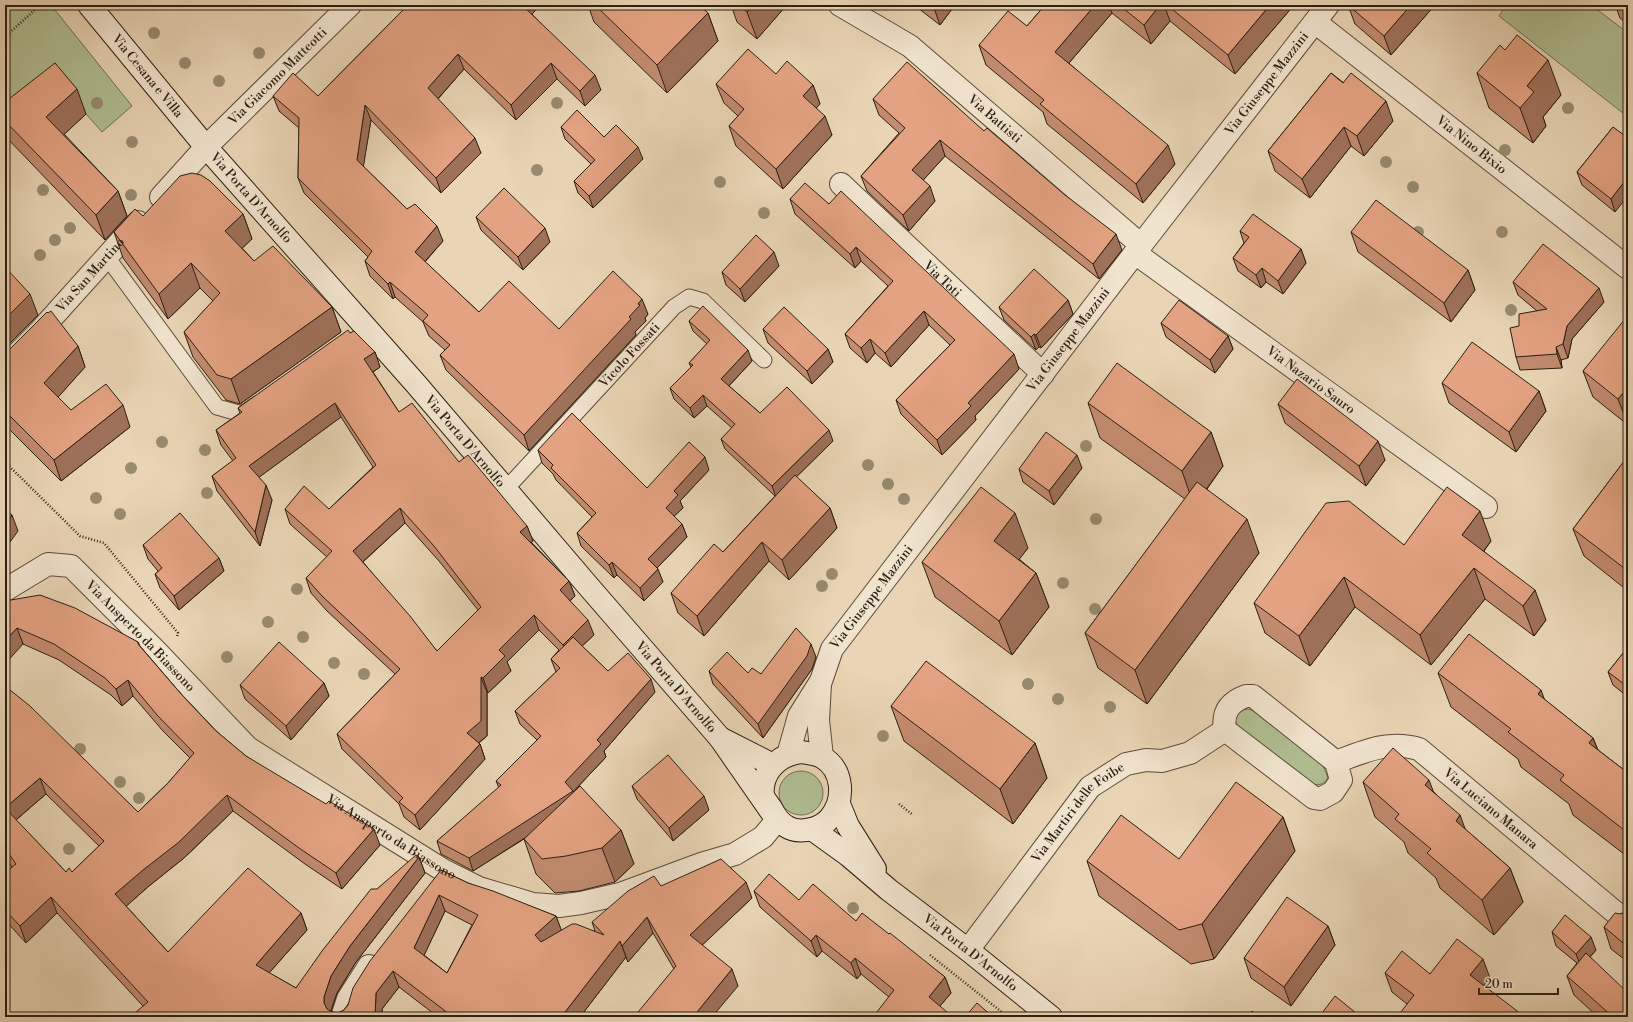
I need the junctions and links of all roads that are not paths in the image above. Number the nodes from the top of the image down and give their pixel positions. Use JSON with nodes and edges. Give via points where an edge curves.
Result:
{"nodes":[{"id":1,"x":840,"y":5,"type":"edge"},
{"id":2,"x":1328,"y":5,"type":"edge"},
{"id":3,"x":92,"y":6,"type":"edge"},
{"id":4,"x":348,"y":6,"type":"edge"},
{"id":5,"x":1315,"y":22,"type":"junction"},
{"id":6,"x":206,"y":147,"type":"junction"},
{"id":7,"x":841,"y":184,"type":"dead end"},
{"id":8,"x":1138,"y":249,"type":"junction"},
{"id":9,"x":107,"y":257,"type":"junction"},
{"id":10,"x":1628,"y":268,"type":"edge"},
{"id":11,"x":764,"y":360,"type":"dead end"},
{"id":12,"x":5,"y":366,"type":"edge"},
{"id":13,"x":1043,"y":374,"type":"junction"},
{"id":14,"x":268,"y":395,"type":"edge"},
{"id":15,"x":506,"y":489,"type":"junction"},
{"id":16,"x":1486,"y":507,"type":"dead end"},
{"id":17,"x":5,"y":590,"type":"edge"},
{"id":18,"x":821,"y":681,"type":"junction"},
{"id":19,"x":1225,"y":730,"type":"junction"},
{"id":20,"x":720,"y":738,"type":"junction"},
{"id":21,"x":822,"y":757,"type":"junction"},
{"id":22,"x":780,"y":760,"type":"junction"},
{"id":23,"x":1336,"y":762,"type":"junction"},
{"id":24,"x":839,"y":804,"type":"junction"},
{"id":25,"x":777,"y":820,"type":"junction"},
{"id":26,"x":812,"y":829,"type":"junction"},
{"id":27,"x":443,"y":870,"type":"junction"},
{"id":28,"x":429,"y":888,"type":"edge"},
{"id":29,"x":889,"y":890,"type":"junction"},
{"id":30,"x":1628,"y":923,"type":"edge"},
{"id":31,"x":968,"y":950,"type":"junction"},
{"id":32,"x":380,"y":951,"type":"edge"},
{"id":33,"x":342,"y":1017,"type":"edge"},
{"id":34,"x":1051,"y":1017,"type":"edge"}],
"edges":[{"from":1,"to":8,"type":"street","name":"Via Battisti","via":[[910,46]]},
{"from":2,"to":5,"type":"street","name":"Via Giuseppe Mazzini"},
{"from":3,"to":6,"type":"street","name":"Via Cesana e Villa"},
{"from":4,"to":6,"type":"street","name":"Via Giacomo Matteotti"},
{"from":5,"to":8,"type":"street","name":"Via Giuseppe Mazzini"},
{"from":5,"to":10,"type":"street","name":"Via Nino Bixio"},
{"from":6,"to":9,"type":"street","name":"Via San Martino"},
{"from":6,"to":15,"type":"street","name":"Via Porta D'Arnolfo","via":[[358,331],[416,384]]},
{"from":7,"to":13,"type":"street","name":"Via Toti"},
{"from":8,"to":13,"type":"street","name":"Via Giuseppe Mazzini"},
{"from":8,"to":16,"type":"street","name":"Via Nazario Sauro"},
{"from":9,"to":12,"type":"street","name":"Via San Martino"},
{"from":9,"to":14,"type":"lane","via":[[217,407],[242,414]]},
{"from":11,"to":15,"type":"lane","name":"Vicolo Fossati","via":[[703,301],[689,297],[674,307]]},
{"from":13,"to":18,"type":"street","name":"Via Giuseppe Mazzini","via":[[832,649]]},
{"from":15,"to":20,"type":"street","name":"Via Porta D'Arnolfo"},
{"from":17,"to":27,"type":"street","name":"Via Ansperto da Biassono","via":[[48,564],[71,566],[248,748]]},
{"from":18,"to":21,"type":"street","name":"Via Giuseppe Mazzini","via":[[818,720]]},
{"from":18,"to":22,"type":"street","name":"Via Giuseppe Mazzini","via":[[799,716]]},
{"from":19,"to":23,"type":"street","via":[[1224,722],[1231,703],[1246,696],[1253,696]]},
{"from":19,"to":23,"type":"street","via":[[1314,798],[1328,797],[1337,787],[1341,780]]},
{"from":19,"to":31,"type":"street","name":"Via Martiri delle Foibe","via":[[1190,753],[1162,761],[1146,760],[1126,764],[1090,787]]},
{"from":20,"to":22,"type":"street","name":"Via Porta D'Arnolfo"},
{"from":20,"to":25,"type":"street","name":"Via Porta D'Arnolfo"},
{"from":21,"to":22,"type":"street","via":[[801,752]]},
{"from":21,"to":24,"type":"street","via":[[833,767],[839,779]]},
{"from":22,"to":25,"type":"street","via":[[764,781],[762,794]]},
{"from":23,"to":30,"type":"street","name":"Via Luciano Manara","via":[[1385,745],[1406,745],[1419,749]]},
{"from":24,"to":26,"type":"street","via":[[829,820]]},
{"from":24,"to":29,"type":"street","name":"Via Porta D'Arnolfo","via":[[848,826]]},
{"from":25,"to":26,"type":"street","via":[[791,829]]},
{"from":25,"to":27,"type":"street","name":"Via Ansperto da Biassono","via":[[763,837],[735,854],[620,894],[581,903],[559,906],[533,904],[479,888]]},
{"from":26,"to":29,"type":"street","name":"Via Porta D'Arnolfo"},
{"from":27,"to":28,"type":"street"},
{"from":29,"to":31,"type":"street","name":"Via Porta D'Arnolfo"},
{"from":31,"to":34,"type":"street","name":"Via Porta D'Arnolfo"},
{"from":32,"to":33,"type":"street","via":[[348,999]]}]}
